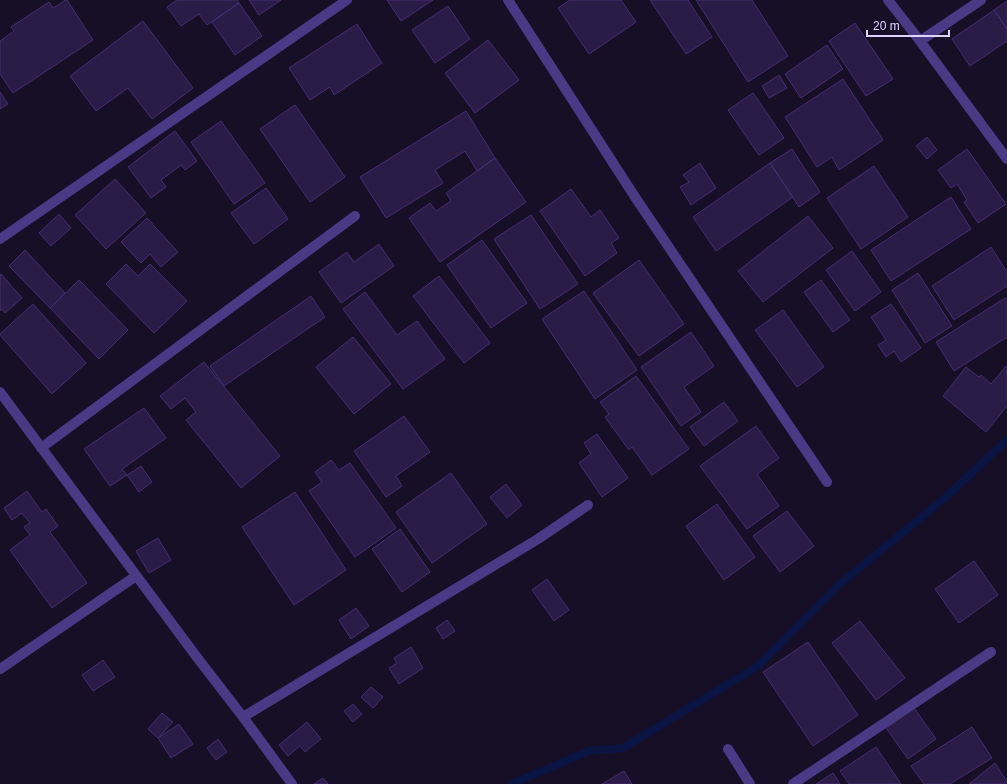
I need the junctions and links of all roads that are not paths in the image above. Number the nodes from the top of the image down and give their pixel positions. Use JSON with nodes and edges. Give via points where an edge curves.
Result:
{"nodes":[{"id":1,"x":347,"y":0,"type":"edge"},
{"id":2,"x":508,"y":0,"type":"edge"},
{"id":3,"x":888,"y":0,"type":"edge"},
{"id":4,"x":981,"y":0,"type":"edge"},
{"id":5,"x":920,"y":41,"type":"junction"},
{"id":6,"x":1007,"y":158,"type":"edge"},
{"id":7,"x":355,"y":216,"type":"dead end"},
{"id":8,"x":0,"y":239,"type":"edge"},
{"id":9,"x":0,"y":392,"type":"edge"},
{"id":10,"x":41,"y":448,"type":"junction"},
{"id":11,"x":827,"y":482,"type":"dead end"},
{"id":12,"x":588,"y":505,"type":"dead end"},
{"id":13,"x":136,"y":576,"type":"junction"},
{"id":14,"x":992,"y":652,"type":"dead end"},
{"id":15,"x":0,"y":669,"type":"edge"},
{"id":16,"x":244,"y":717,"type":"junction"},
{"id":17,"x":728,"y":749,"type":"dead end"},
{"id":18,"x":292,"y":784,"type":"edge"},
{"id":19,"x":750,"y":784,"type":"edge"},
{"id":20,"x":793,"y":784,"type":"edge"}],
"edges":[{"from":1,"to":8,"type":"street"},
{"from":2,"to":11,"type":"street","via":[[639,204]]},
{"from":3,"to":5,"type":"street"},
{"from":4,"to":5,"type":"street"},
{"from":5,"to":6,"type":"street"},
{"from":7,"to":10,"type":"street"},
{"from":9,"to":10,"type":"street"},
{"from":10,"to":13,"type":"street"},
{"from":12,"to":16,"type":"street","via":[[532,543]]},
{"from":13,"to":15,"type":"street"},
{"from":13,"to":16,"type":"street"},
{"from":14,"to":20,"type":"street"},
{"from":16,"to":18,"type":"street"},
{"from":17,"to":19,"type":"street"}]}
